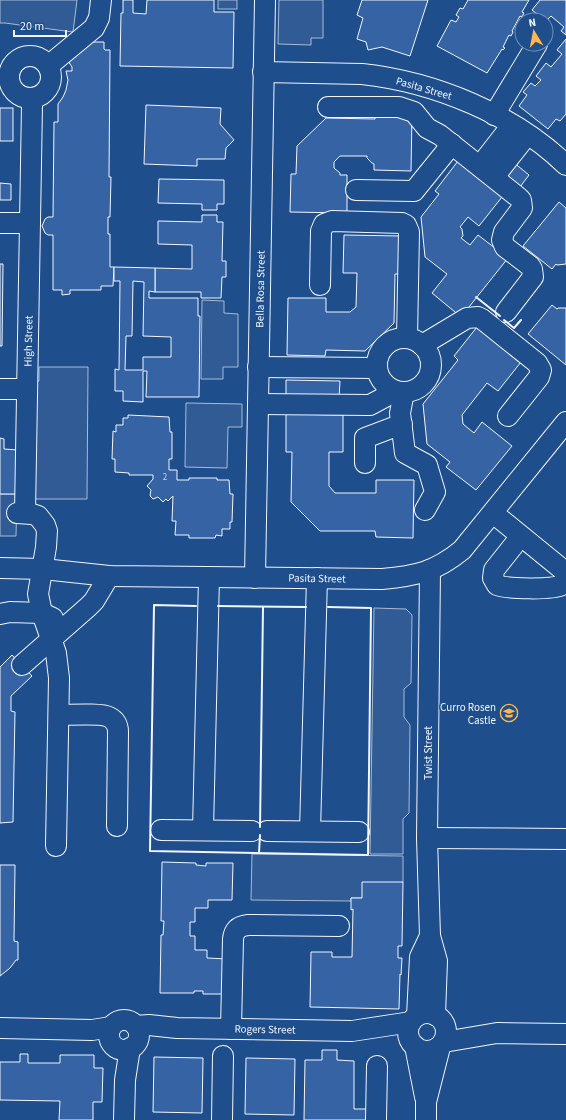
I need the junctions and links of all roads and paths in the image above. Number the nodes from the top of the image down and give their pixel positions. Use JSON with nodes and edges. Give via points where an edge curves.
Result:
{"nodes":[{"id":1,"x":101,"y":0,"type":"edge"},
{"id":2,"x":264,"y":0,"type":"edge"},
{"id":3,"x":533,"y":52,"type":"edge"},
{"id":4,"x":48,"y":66,"type":"junction"},
{"id":5,"x":263,"y":72,"type":"junction"},
{"id":6,"x":4,"y":79,"type":"edge"},
{"id":7,"x":29,"y":99,"type":"junction"},
{"id":8,"x":328,"y":107,"type":"dead end"},
{"id":9,"x":494,"y":115,"type":"junction"},
{"id":10,"x":520,"y":130,"type":"junction"},
{"id":11,"x":452,"y":144,"type":"junction"},
{"id":12,"x":566,"y":165,"type":"edge"},
{"id":13,"x":487,"y":172,"type":"junction"},
{"id":14,"x":356,"y":190,"type":"dead end"},
{"id":15,"x":0,"y":223,"type":"edge"},
{"id":16,"x":30,"y":223,"type":"junction"},
{"id":17,"x":320,"y":285,"type":"dead end"},
{"id":18,"x":506,"y":312,"type":"dead end"},
{"id":19,"x":415,"y":341,"type":"junction"},
{"id":20,"x":258,"y":367,"type":"junction"},
{"id":21,"x":377,"y":368,"type":"junction"},
{"id":22,"x":0,"y":389,"type":"edge"},
{"id":23,"x":27,"y":389,"type":"junction"},
{"id":24,"x":400,"y":391,"type":"junction"},
{"id":25,"x":258,"y":404,"type":"junction"},
{"id":26,"x":508,"y":416,"type":"dead end"},
{"id":27,"x":566,"y":422,"type":"edge"},
{"id":28,"x":402,"y":424,"type":"junction"},
{"id":29,"x":365,"y":463,"type":"dead end"},
{"id":30,"x":425,"y":510,"type":"dead end"},
{"id":31,"x":493,"y":513,"type":"junction"},
{"id":32,"x":521,"y":536,"type":"dead end"},
{"id":33,"x":0,"y":568,"type":"edge"},
{"id":34,"x":43,"y":570,"type":"junction"},
{"id":35,"x":430,"y":570,"type":"junction"},
{"id":36,"x":109,"y":576,"type":"junction"},
{"id":37,"x":209,"y":577,"type":"junction"},
{"id":38,"x":255,"y":578,"type":"junction"},
{"id":39,"x":317,"y":578,"type":"junction"},
{"id":40,"x":42,"y":613,"type":"junction"},
{"id":41,"x":0,"y":614,"type":"edge"},
{"id":42,"x":68,"y":625,"type":"junction"},
{"id":43,"x":52,"y":639,"type":"junction"},
{"id":44,"x":22,"y":665,"type":"dead end"},
{"id":45,"x":59,"y":715,"type":"junction"},
{"id":46,"x":117,"y":826,"type":"dead end"},
{"id":47,"x":161,"y":830,"type":"dead end"},
{"id":48,"x":203,"y":830,"type":"junction"},
{"id":49,"x":310,"y":831,"type":"junction"},
{"id":50,"x":359,"y":832,"type":"dead end"},
{"id":51,"x":427,"y":838,"type":"junction"},
{"id":52,"x":566,"y":839,"type":"edge"},
{"id":53,"x":56,"y":846,"type":"dead end"},
{"id":54,"x":339,"y":926,"type":"dead end"},
{"id":55,"x":422,"y":1027,"type":"junction"},
{"id":56,"x":0,"y":1028,"type":"edge"},
{"id":57,"x":231,"y":1029,"type":"junction"},
{"id":58,"x":497,"y":1033,"type":"junction"},
{"id":59,"x":566,"y":1034,"type":"edge"},
{"id":60,"x":131,"y":1040,"type":"junction"},
{"id":61,"x":442,"y":1045,"type":"junction"},
{"id":62,"x":223,"y":1056,"type":"dead end"},
{"id":63,"x":377,"y":1066,"type":"dead end"},
{"id":64,"x":426,"y":1111,"type":"edge"},
{"id":65,"x":124,"y":1120,"type":"edge"},
{"id":66,"x":222,"y":1120,"type":"edge"},
{"id":67,"x":376,"y":1120,"type":"edge"}],
"edges":[{"from":1,"to":4,"type":"street","via":[[100,18],[94,28]]},
{"from":2,"to":5,"type":"street","name":"Bella Rosa Street"},
{"from":3,"to":9,"type":"street"},
{"from":4,"to":6,"type":"street","via":[[39,58],[27,56],[12,67]]},
{"from":4,"to":7,"type":"street","via":[[52,76],[50,86],[44,94]]},
{"from":5,"to":9,"type":"street","name":"Pasita Street","via":[[362,74],[398,80],[444,92]]},
{"from":5,"to":20,"type":"street","name":"Bella Rosa Street"},
{"from":6,"to":7,"type":"street","via":[[17,95]]},
{"from":7,"to":16,"type":"street","name":"High Street","via":[[32,105]]},
{"from":8,"to":11,"type":"street","via":[[399,107],[414,112],[427,128]]},
{"from":9,"to":10,"type":"street","name":"Pasita Street"},
{"from":10,"to":12,"type":"street","name":"Pasita Street"},
{"from":10,"to":13,"type":"street"},
{"from":11,"to":13,"type":"street"},
{"from":11,"to":14,"type":"street","via":[[414,191]]},
{"from":13,"to":18,"type":"street","via":[[518,197],[522,204],[520,212],[502,236],[503,243],[530,266],[534,273],[531,281]]},
{"from":15,"to":16,"type":"street"},
{"from":16,"to":23,"type":"street","name":"High Street"},
{"from":17,"to":19,"type":"street","via":[[321,232],[324,224],[332,221],[406,225]]},
{"from":19,"to":21,"type":"street","via":[[397,338],[385,345],[378,356]]},
{"from":19,"to":24,"type":"street","via":[[429,355],[431,362],[428,377],[418,388]]},
{"from":19,"to":26,"type":"street","via":[[467,318],[478,317],[537,363],[541,370],[539,378]]},
{"from":20,"to":21,"type":"street"},
{"from":20,"to":25,"type":"street","name":"Bella Rosa Street"},
{"from":21,"to":24,"type":"street","via":[[379,376],[389,388]]},
{"from":22,"to":23,"type":"street"},
{"from":23,"to":34,"type":"street","name":"High Street","via":[[21,513],[38,516],[45,525],[47,531]]},
{"from":24,"to":25,"type":"street","via":[[370,405]]},
{"from":24,"to":28,"type":"street"},
{"from":25,"to":38,"type":"street","name":"Bella Rosa Street"},
{"from":27,"to":31,"type":"street","name":"Pasita Street"},
{"from":28,"to":29,"type":"street","via":[[365,438]]},
{"from":28,"to":30,"type":"street","via":[[405,453],[427,465],[434,487],[434,495]]},
{"from":31,"to":32,"type":"street"},
{"from":31,"to":35,"type":"street","name":"Pasita Street","via":[[462,550]]},
{"from":33,"to":34,"type":"street","name":"Pasita Street"},
{"from":34,"to":36,"type":"street","name":"Pasita Street"},
{"from":34,"to":40,"type":"street","name":"High Street","via":[[38,594]]},
{"from":35,"to":39,"type":"street","name":"Pasita Street","via":[[404,577],[382,579]]},
{"from":35,"to":51,"type":"street","name":"Twist Street"},
{"from":36,"to":37,"type":"street","name":"Pasita Street"},
{"from":36,"to":42,"type":"street","via":[[94,601]]},
{"from":37,"to":38,"type":"street","name":"Pasita Street"},
{"from":37,"to":48,"type":"street"},
{"from":38,"to":39,"type":"street","name":"Pasita Street"},
{"from":39,"to":49,"type":"street"},
{"from":40,"to":41,"type":"street"},
{"from":40,"to":42,"type":"street"},
{"from":40,"to":43,"type":"street","name":"High Street"},
{"from":42,"to":43,"type":"street"},
{"from":43,"to":44,"type":"street"},
{"from":43,"to":45,"type":"street","name":"High Street","via":[[59,678]]},
{"from":45,"to":46,"type":"street","via":[[106,716],[116,723]]},
{"from":45,"to":53,"type":"street","name":"High Street"},
{"from":47,"to":48,"type":"street"},
{"from":48,"to":49,"type":"street"},
{"from":49,"to":50,"type":"street"},
{"from":51,"to":52,"type":"street"},
{"from":51,"to":55,"type":"street","name":"Twist Street","via":[[430,936],[437,961]]},
{"from":54,"to":57,"type":"street","via":[[248,925],[239,928],[232,939]]},
{"from":55,"to":57,"type":"street","name":"Rogers Street","via":[[352,1031]]},
{"from":55,"to":58,"type":"street","name":"Rogers Street"},
{"from":55,"to":61,"type":"street","name":"Twist Street","via":[[447,1031]]},
{"from":55,"to":61,"type":"street","name":"Rogers Street","via":[[424,1051]]},
{"from":55,"to":64,"type":"street","name":"Twist Street"},
{"from":56,"to":60,"type":"street","via":[[92,1030],[111,1027],[111,1042]]},
{"from":57,"to":60,"type":"street","name":"Rogers Street","via":[[177,1028]]},
{"from":58,"to":59,"type":"street","name":"Rogers Street"},
{"from":58,"to":61,"type":"street","name":"Rogers Street"},
{"from":60,"to":65,"type":"street","via":[[125,1080]]},
{"from":61,"to":64,"type":"street","name":"Twist Street"},
{"from":62,"to":66,"type":"street"},
{"from":63,"to":67,"type":"street"}]}
